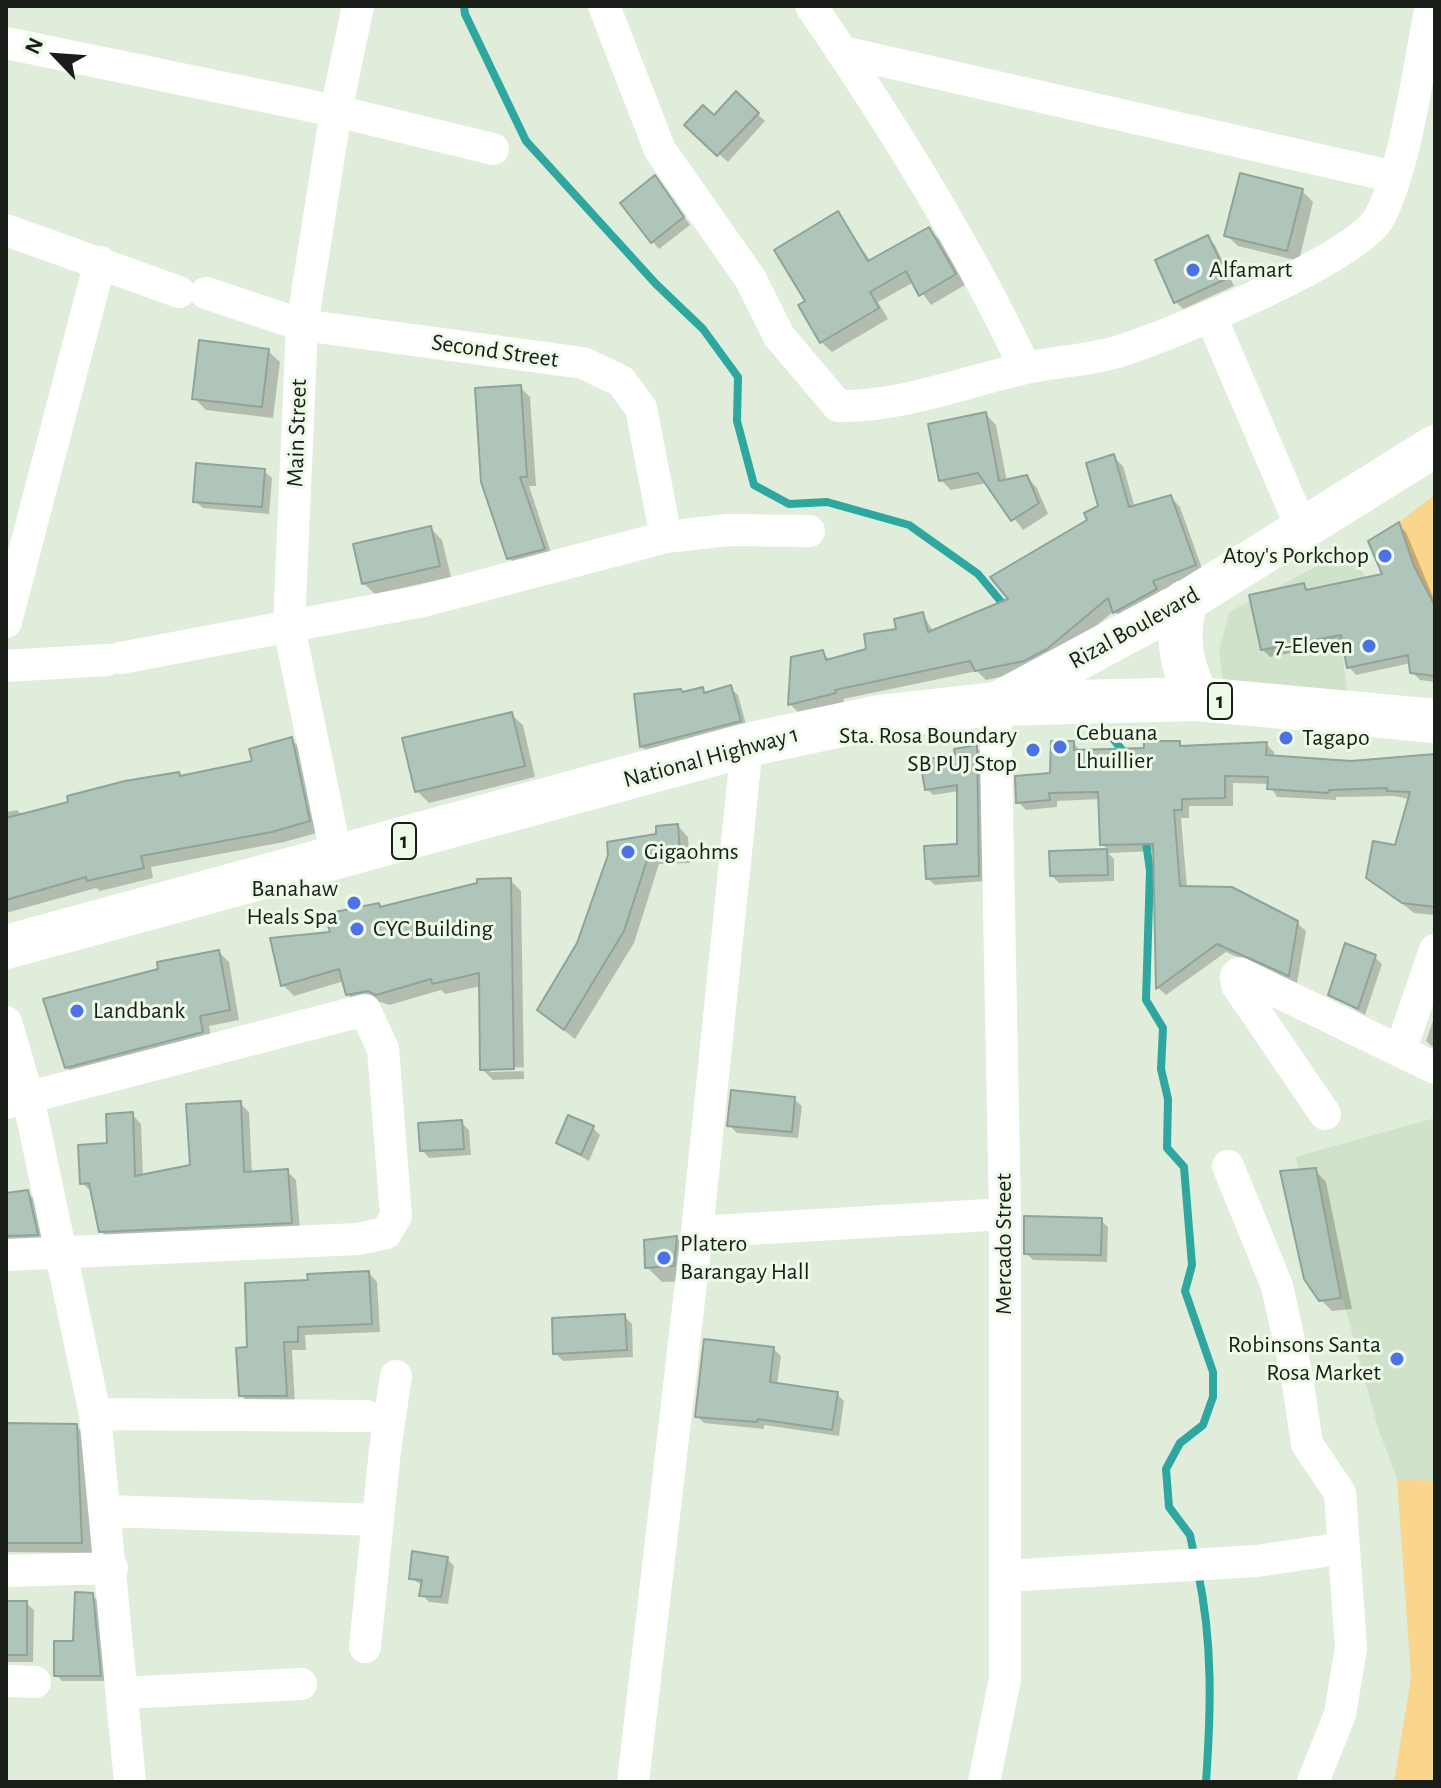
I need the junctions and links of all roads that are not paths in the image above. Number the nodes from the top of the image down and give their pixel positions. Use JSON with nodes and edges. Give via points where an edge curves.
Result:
{"nodes":[{"id":1,"x":358,"y":6,"type":"edge"},
{"id":2,"x":604,"y":6,"type":"edge"},
{"id":3,"x":811,"y":6,"type":"edge"},
{"id":4,"x":1431,"y":6,"type":"edge"},
{"id":5,"x":6,"y":43,"type":"edge"},
{"id":6,"x":843,"y":52,"type":"junction"},
{"id":7,"x":336,"y":111,"type":"junction"},
{"id":8,"x":493,"y":149,"type":"dead end"},
{"id":9,"x":1395,"y":177,"type":"junction"},
{"id":10,"x":6,"y":230,"type":"edge"},
{"id":11,"x":100,"y":262,"type":"junction"},
{"id":12,"x":1211,"y":317,"type":"junction"},
{"id":13,"x":302,"y":325,"type":"junction"},
{"id":14,"x":1025,"y":368,"type":"junction"},
{"id":15,"x":1435,"y":446,"type":"edge"},
{"id":16,"x":1302,"y":529,"type":"junction"},
{"id":17,"x":809,"y":531,"type":"dead end"},
{"id":18,"x":666,"y":537,"type":"junction"},
{"id":19,"x":1185,"y":602,"type":"junction"},
{"id":20,"x":6,"y":622,"type":"edge"},
{"id":21,"x":289,"y":627,"type":"junction"},
{"id":22,"x":6,"y":666,"type":"edge"},
{"id":23,"x":1198,"y":699,"type":"junction"},
{"id":24,"x":995,"y":704,"type":"junction"},
{"id":25,"x":1435,"y":721,"type":"edge"},
{"id":26,"x":747,"y":745,"type":"junction"},
{"id":27,"x":337,"y":859,"type":"junction"},
{"id":28,"x":6,"y":947,"type":"edge"},
{"id":29,"x":1435,"y":950,"type":"edge"},
{"id":30,"x":6,"y":1022,"type":"edge"},
{"id":31,"x":1401,"y":1049,"type":"junction"},
{"id":32,"x":1435,"y":1068,"type":"edge"},
{"id":33,"x":17,"y":1100,"type":"edge"},
{"id":34,"x":1325,"y":1114,"type":"dead end"},
{"id":35,"x":1228,"y":1166,"type":"dead end"},
{"id":36,"x":1005,"y":1214,"type":"junction"},
{"id":37,"x":697,"y":1232,"type":"junction"},
{"id":38,"x":61,"y":1252,"type":"junction"},
{"id":39,"x":6,"y":1255,"type":"edge"},
{"id":40,"x":396,"y":1376,"type":"dead end"},
{"id":41,"x":95,"y":1414,"type":"junction"},
{"id":42,"x":366,"y":1416,"type":"dead end"},
{"id":43,"x":107,"y":1511,"type":"junction"},
{"id":44,"x":377,"y":1520,"type":"junction"},
{"id":45,"x":1344,"y":1548,"type":"junction"},
{"id":46,"x":112,"y":1568,"type":"junction"},
{"id":47,"x":6,"y":1571,"type":"edge"},
{"id":48,"x":1005,"y":1576,"type":"junction"},
{"id":49,"x":365,"y":1647,"type":"dead end"},
{"id":50,"x":301,"y":1684,"type":"dead end"},
{"id":51,"x":122,"y":1693,"type":"junction"},
{"id":52,"x":130,"y":1782,"type":"edge"},
{"id":53,"x":633,"y":1782,"type":"edge"},
{"id":54,"x":984,"y":1782,"type":"edge"},
{"id":55,"x":1313,"y":1782,"type":"edge"}],
"edges":[{"from":1,"to":7,"type":"street","name":"Main Street"},
{"from":2,"to":14,"type":"street","via":[[660,150],[750,278],[779,336],[838,406],[871,407]]},
{"from":3,"to":6,"type":"street"},
{"from":4,"to":9,"type":"street"},
{"from":5,"to":7,"type":"street"},
{"from":6,"to":9,"type":"street"},
{"from":6,"to":14,"type":"street","via":[[940,208]]},
{"from":7,"to":8,"type":"street"},
{"from":7,"to":13,"type":"street","name":"Main Street"},
{"from":9,"to":12,"type":"street","via":[[1378,220],[1352,246]]},
{"from":10,"to":11,"type":"street","name":"Second Street"},
{"from":11,"to":13,"type":"street","name":"Second Street"},
{"from":11,"to":20,"type":"street"},
{"from":12,"to":14,"type":"street","via":[[1120,352]]},
{"from":12,"to":16,"type":"street"},
{"from":13,"to":18,"type":"street","name":"Second Street","via":[[583,363],[621,381],[641,408]]},
{"from":13,"to":21,"type":"street","name":"Main Street"},
{"from":15,"to":16,"type":"main road","name":"Rizal Boulevard"},
{"from":16,"to":19,"type":"main road","name":"Rizal Boulevard"},
{"from":17,"to":18,"type":"street","via":[[728,530]]},
{"from":18,"to":21,"type":"street","via":[[423,601]]},
{"from":19,"to":23,"type":"highway","via":[[1178,628],[1182,667]]},
{"from":19,"to":24,"type":"main road","name":"Rizal Boulevard"},
{"from":21,"to":22,"type":"street","via":[[114,659]]},
{"from":21,"to":27,"type":"street","name":"Main Street"},
{"from":23,"to":24,"type":"highway","name":"National Highway 1","number":"1"},
{"from":23,"to":25,"type":"highway","name":"National Highway 1","number":"1"},
{"from":24,"to":26,"type":"highway","name":"National Highway 1","number":"1","via":[[879,717]]},
{"from":24,"to":36,"type":"street","name":"Mercado Street"},
{"from":26,"to":27,"type":"highway","name":"National Highway 1","number":"1"},
{"from":26,"to":37,"type":"street"},
{"from":27,"to":28,"type":"highway","name":"National Highway 1","number":"1"},
{"from":29,"to":31,"type":"street"},
{"from":30,"to":33,"type":"street"},
{"from":31,"to":32,"type":"street"},
{"from":31,"to":34,"type":"street","via":[[1239,973],[1237,985]]},
{"from":33,"to":38,"type":"street"},
{"from":33,"to":38,"type":"street","via":[[365,1010],[383,1049],[396,1216],[386,1233],[358,1239]]},
{"from":35,"to":45,"type":"street","via":[[1277,1286],[1307,1444],[1339,1487]]},
{"from":36,"to":37,"type":"street"},
{"from":36,"to":48,"type":"street","name":"Mercado Street"},
{"from":37,"to":53,"type":"street"},
{"from":38,"to":39,"type":"street"},
{"from":38,"to":41,"type":"street"},
{"from":40,"to":44,"type":"street"},
{"from":41,"to":42,"type":"street"},
{"from":41,"to":43,"type":"street"},
{"from":43,"to":44,"type":"street"},
{"from":43,"to":46,"type":"street"},
{"from":44,"to":49,"type":"street"},
{"from":45,"to":48,"type":"street","via":[[1257,1561]]},
{"from":45,"to":55,"type":"street","via":[[1351,1648],[1340,1714]]},
{"from":46,"to":47,"type":"street"},
{"from":46,"to":51,"type":"street"},
{"from":48,"to":54,"type":"street","name":"Mercado Street","via":[[1005,1679]]},
{"from":50,"to":51,"type":"street"},
{"from":51,"to":52,"type":"street"}]}
